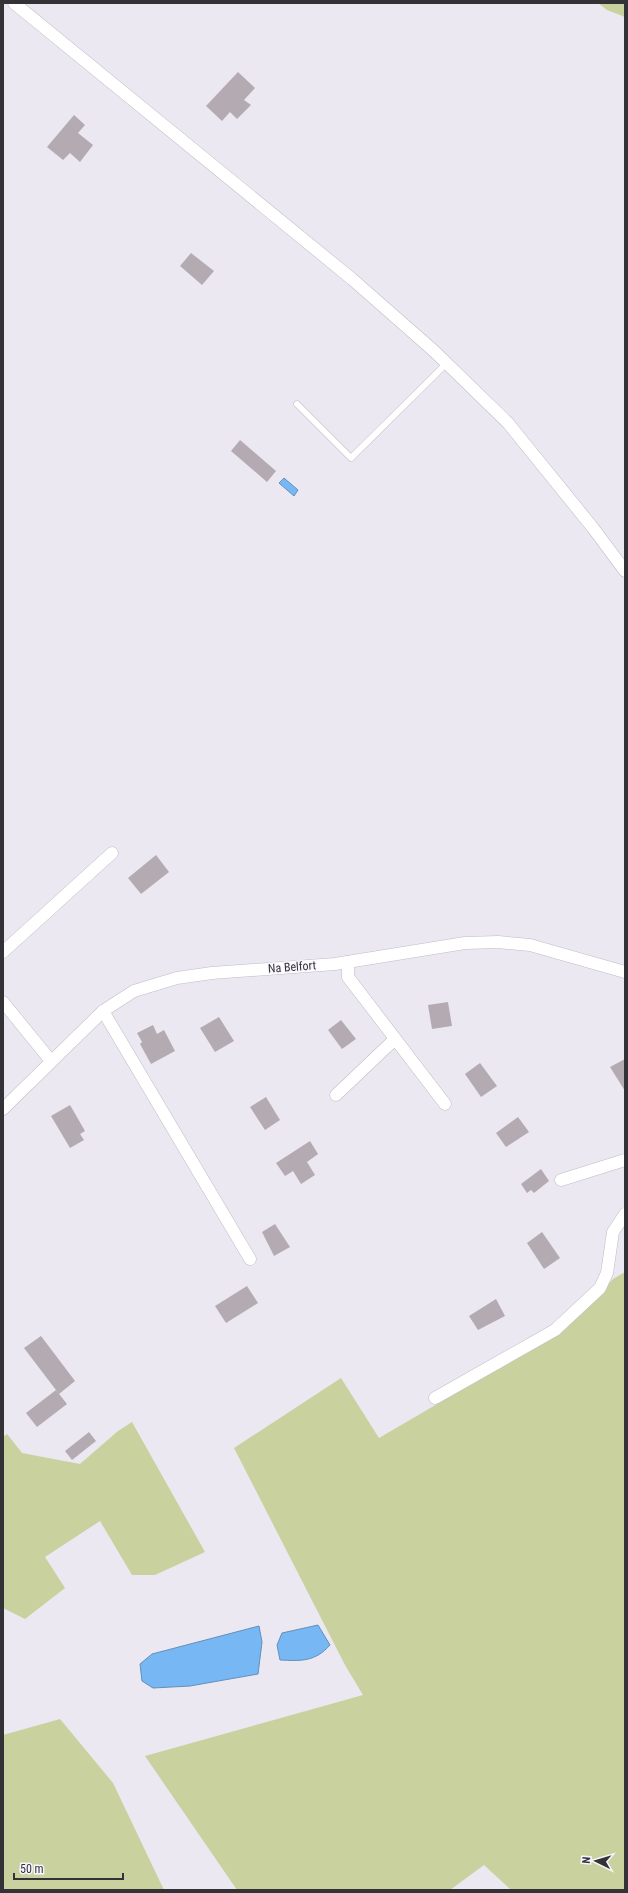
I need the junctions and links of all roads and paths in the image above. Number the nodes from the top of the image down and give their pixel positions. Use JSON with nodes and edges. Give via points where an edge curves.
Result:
{"nodes":[{"id":1,"x":14,"y":3,"type":"edge"},
{"id":2,"x":447,"y":364,"type":"junction"},
{"id":3,"x":297,"y":404,"type":"dead end"},
{"id":4,"x":625,"y":571,"type":"edge"},
{"id":5,"x":112,"y":853,"type":"dead end"},
{"id":6,"x":3,"y":952,"type":"edge"},
{"id":7,"x":348,"y":962,"type":"junction"},
{"id":8,"x":625,"y":972,"type":"edge"},
{"id":9,"x":3,"y":1002,"type":"edge"},
{"id":10,"x":103,"y":1010,"type":"junction"},
{"id":11,"x":395,"y":1039,"type":"junction"},
{"id":12,"x":51,"y":1061,"type":"junction"},
{"id":13,"x":336,"y":1095,"type":"dead end"},
{"id":14,"x":445,"y":1104,"type":"dead end"},
{"id":15,"x":3,"y":1109,"type":"edge"},
{"id":16,"x":625,"y":1160,"type":"edge"},
{"id":17,"x":561,"y":1180,"type":"dead end"},
{"id":18,"x":625,"y":1214,"type":"edge"},
{"id":19,"x":250,"y":1259,"type":"dead end"},
{"id":20,"x":435,"y":1398,"type":"dead end"}],
"edges":[{"from":1,"to":2,"type":"street","via":[[352,279]]},
{"from":2,"to":3,"type":"lane","via":[[352,458]]},
{"from":2,"to":4,"type":"street","via":[[508,423]]},
{"from":5,"to":6,"type":"street"},
{"from":7,"to":8,"type":"street","name":"Na Belfort","via":[[466,943],[498,942],[530,945]]},
{"from":7,"to":10,"type":"street","name":"Na Belfort","via":[[177,978],[134,991]]},
{"from":7,"to":11,"type":"street","via":[[348,977]]},
{"from":9,"to":12,"type":"street"},
{"from":10,"to":12,"type":"street","name":"Na Belfort"},
{"from":10,"to":19,"type":"street"},
{"from":11,"to":13,"type":"street"},
{"from":11,"to":14,"type":"street"},
{"from":12,"to":15,"type":"street","name":"Na Belfort"},
{"from":16,"to":17,"type":"street"},
{"from":18,"to":20,"type":"street","via":[[613,1232],[607,1273],[600,1288],[555,1330]]}]}
